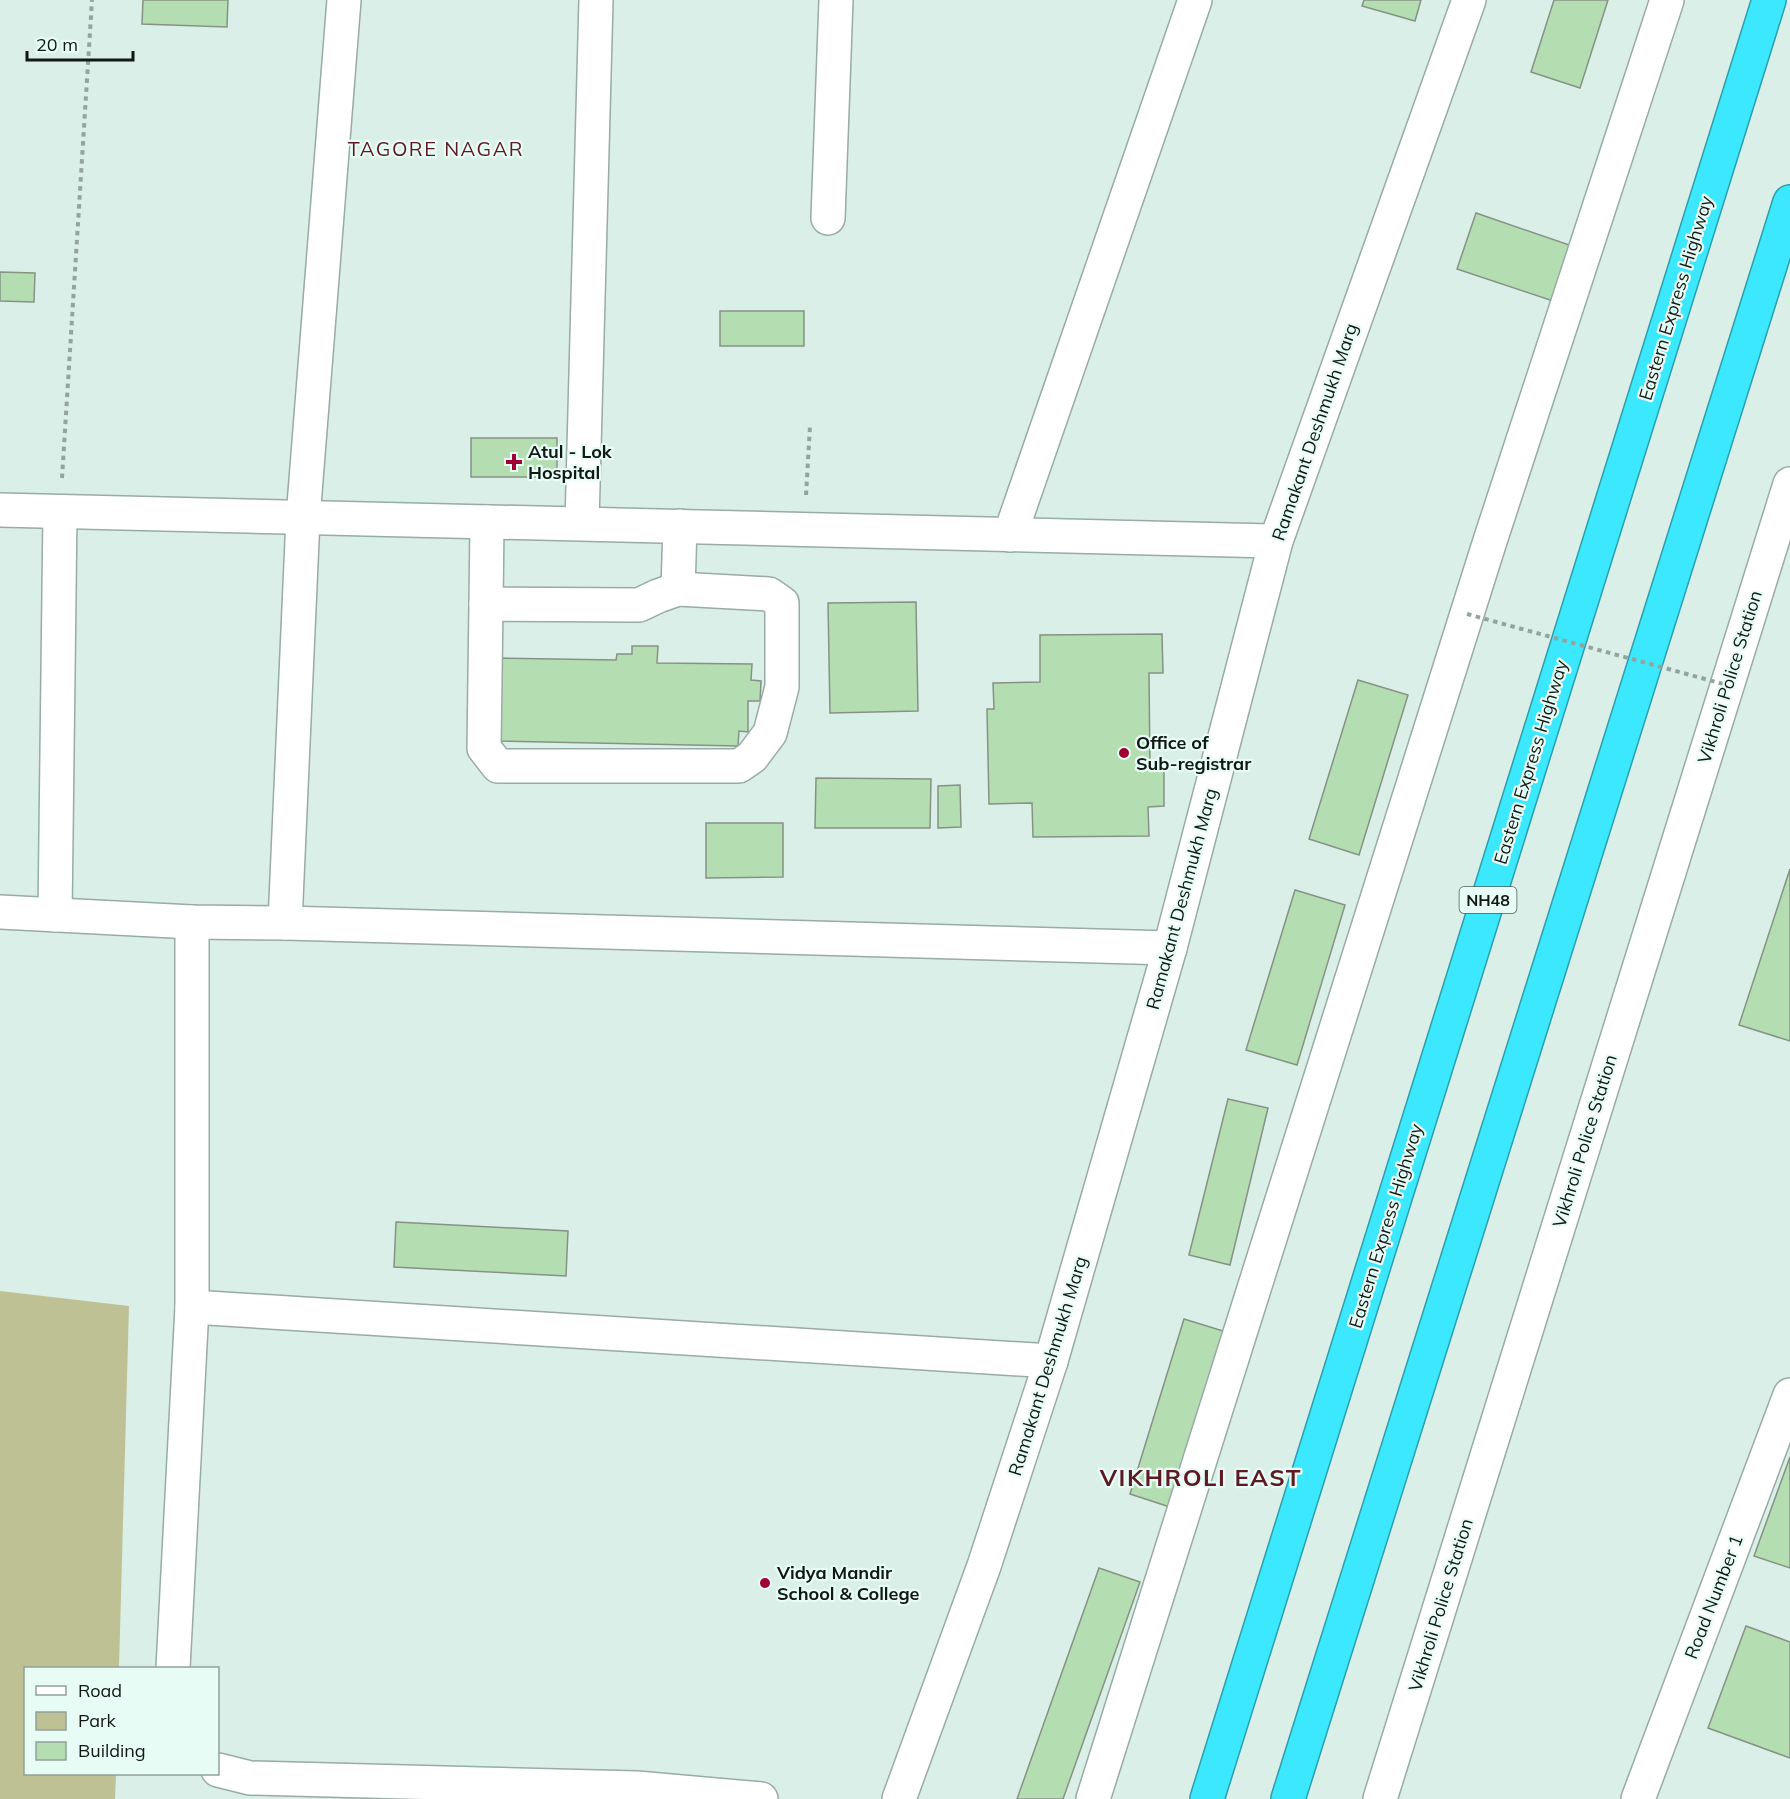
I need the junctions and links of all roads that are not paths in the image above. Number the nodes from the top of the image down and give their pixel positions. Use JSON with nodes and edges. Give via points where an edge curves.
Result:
{"nodes":[{"id":1,"x":344,"y":0,"type":"edge"},
{"id":2,"x":596,"y":0,"type":"edge"},
{"id":3,"x":836,"y":0,"type":"edge"},
{"id":4,"x":1195,"y":0,"type":"edge"},
{"id":5,"x":1469,"y":0,"type":"edge"},
{"id":6,"x":1667,"y":0,"type":"edge"},
{"id":7,"x":1769,"y":0,"type":"edge"},
{"id":8,"x":1790,"y":202,"type":"edge"},
{"id":9,"x":828,"y":218,"type":"dead end"},
{"id":10,"x":1790,"y":484,"type":"edge"},
{"id":11,"x":0,"y":510,"type":"edge"},
{"id":12,"x":60,"y":512,"type":"junction"},
{"id":13,"x":303,"y":518,"type":"junction"},
{"id":14,"x":487,"y":522,"type":"junction"},
{"id":15,"x":582,"y":523,"type":"junction"},
{"id":16,"x":680,"y":526,"type":"junction"},
{"id":17,"x":1010,"y":535,"type":"junction"},
{"id":18,"x":1276,"y":541,"type":"junction"},
{"id":19,"x":678,"y":589,"type":"junction"},
{"id":20,"x":486,"y":604,"type":"junction"},
{"id":21,"x":0,"y":912,"type":"edge"},
{"id":22,"x":55,"y":915,"type":"junction"},
{"id":23,"x":192,"y":922,"type":"junction"},
{"id":24,"x":285,"y":923,"type":"junction"},
{"id":25,"x":1170,"y":948,"type":"junction"},
{"id":26,"x":192,"y":1307,"type":"junction"},
{"id":27,"x":1051,"y":1361,"type":"junction"},
{"id":28,"x":1790,"y":1396,"type":"edge"},
{"id":29,"x":172,"y":1667,"type":"edge"},
{"id":30,"x":219,"y":1770,"type":"edge"},
{"id":31,"x":761,"y":1799,"type":"edge"},
{"id":32,"x":899,"y":1799,"type":"edge"},
{"id":33,"x":1093,"y":1799,"type":"edge"},
{"id":34,"x":1207,"y":1799,"type":"edge"},
{"id":35,"x":1288,"y":1799,"type":"edge"},
{"id":36,"x":1380,"y":1799,"type":"edge"},
{"id":37,"x":1638,"y":1799,"type":"edge"}],
"edges":[{"from":1,"to":13,"type":"street"},
{"from":2,"to":15,"type":"street"},
{"from":3,"to":9,"type":"street"},
{"from":4,"to":17,"type":"street"},
{"from":5,"to":18,"type":"street","name":"Ramakant Deshmukh Marg"},
{"from":6,"to":33,"type":"street","via":[[1528,422]]},
{"from":7,"to":34,"type":"highway","name":"Eastern Express Highway","number":"NH48"},
{"from":8,"to":35,"type":"highway"},
{"from":10,"to":36,"type":"street","name":"Vikhroli Police Station"},
{"from":11,"to":12,"type":"street"},
{"from":12,"to":13,"type":"street"},
{"from":12,"to":22,"type":"street"},
{"from":13,"to":14,"type":"street"},
{"from":13,"to":24,"type":"street"},
{"from":14,"to":15,"type":"street"},
{"from":14,"to":20,"type":"street"},
{"from":15,"to":16,"type":"street"},
{"from":16,"to":17,"type":"street"},
{"from":16,"to":19,"type":"street"},
{"from":17,"to":18,"type":"street"},
{"from":18,"to":25,"type":"street","name":"Ramakant Deshmukh Marg"},
{"from":19,"to":20,"type":"street","via":[[639,605]]},
{"from":19,"to":20,"type":"street","via":[[769,594],[782,603],[782,687],[770,733],[752,757],[739,766],[498,766],[484,748]]},
{"from":21,"to":22,"type":"street"},
{"from":22,"to":23,"type":"street"},
{"from":23,"to":24,"type":"street"},
{"from":23,"to":26,"type":"street"},
{"from":24,"to":25,"type":"street"},
{"from":25,"to":27,"type":"street","name":"Ramakant Deshmukh Marg"},
{"from":26,"to":27,"type":"street"},
{"from":26,"to":29,"type":"street"},
{"from":27,"to":32,"type":"street","name":"Ramakant Deshmukh Marg","via":[[984,1566]]},
{"from":28,"to":37,"type":"street","name":"Road Number 1"},
{"from":30,"to":31,"type":"street","via":[[250,1778],[637,1788]]}]}
